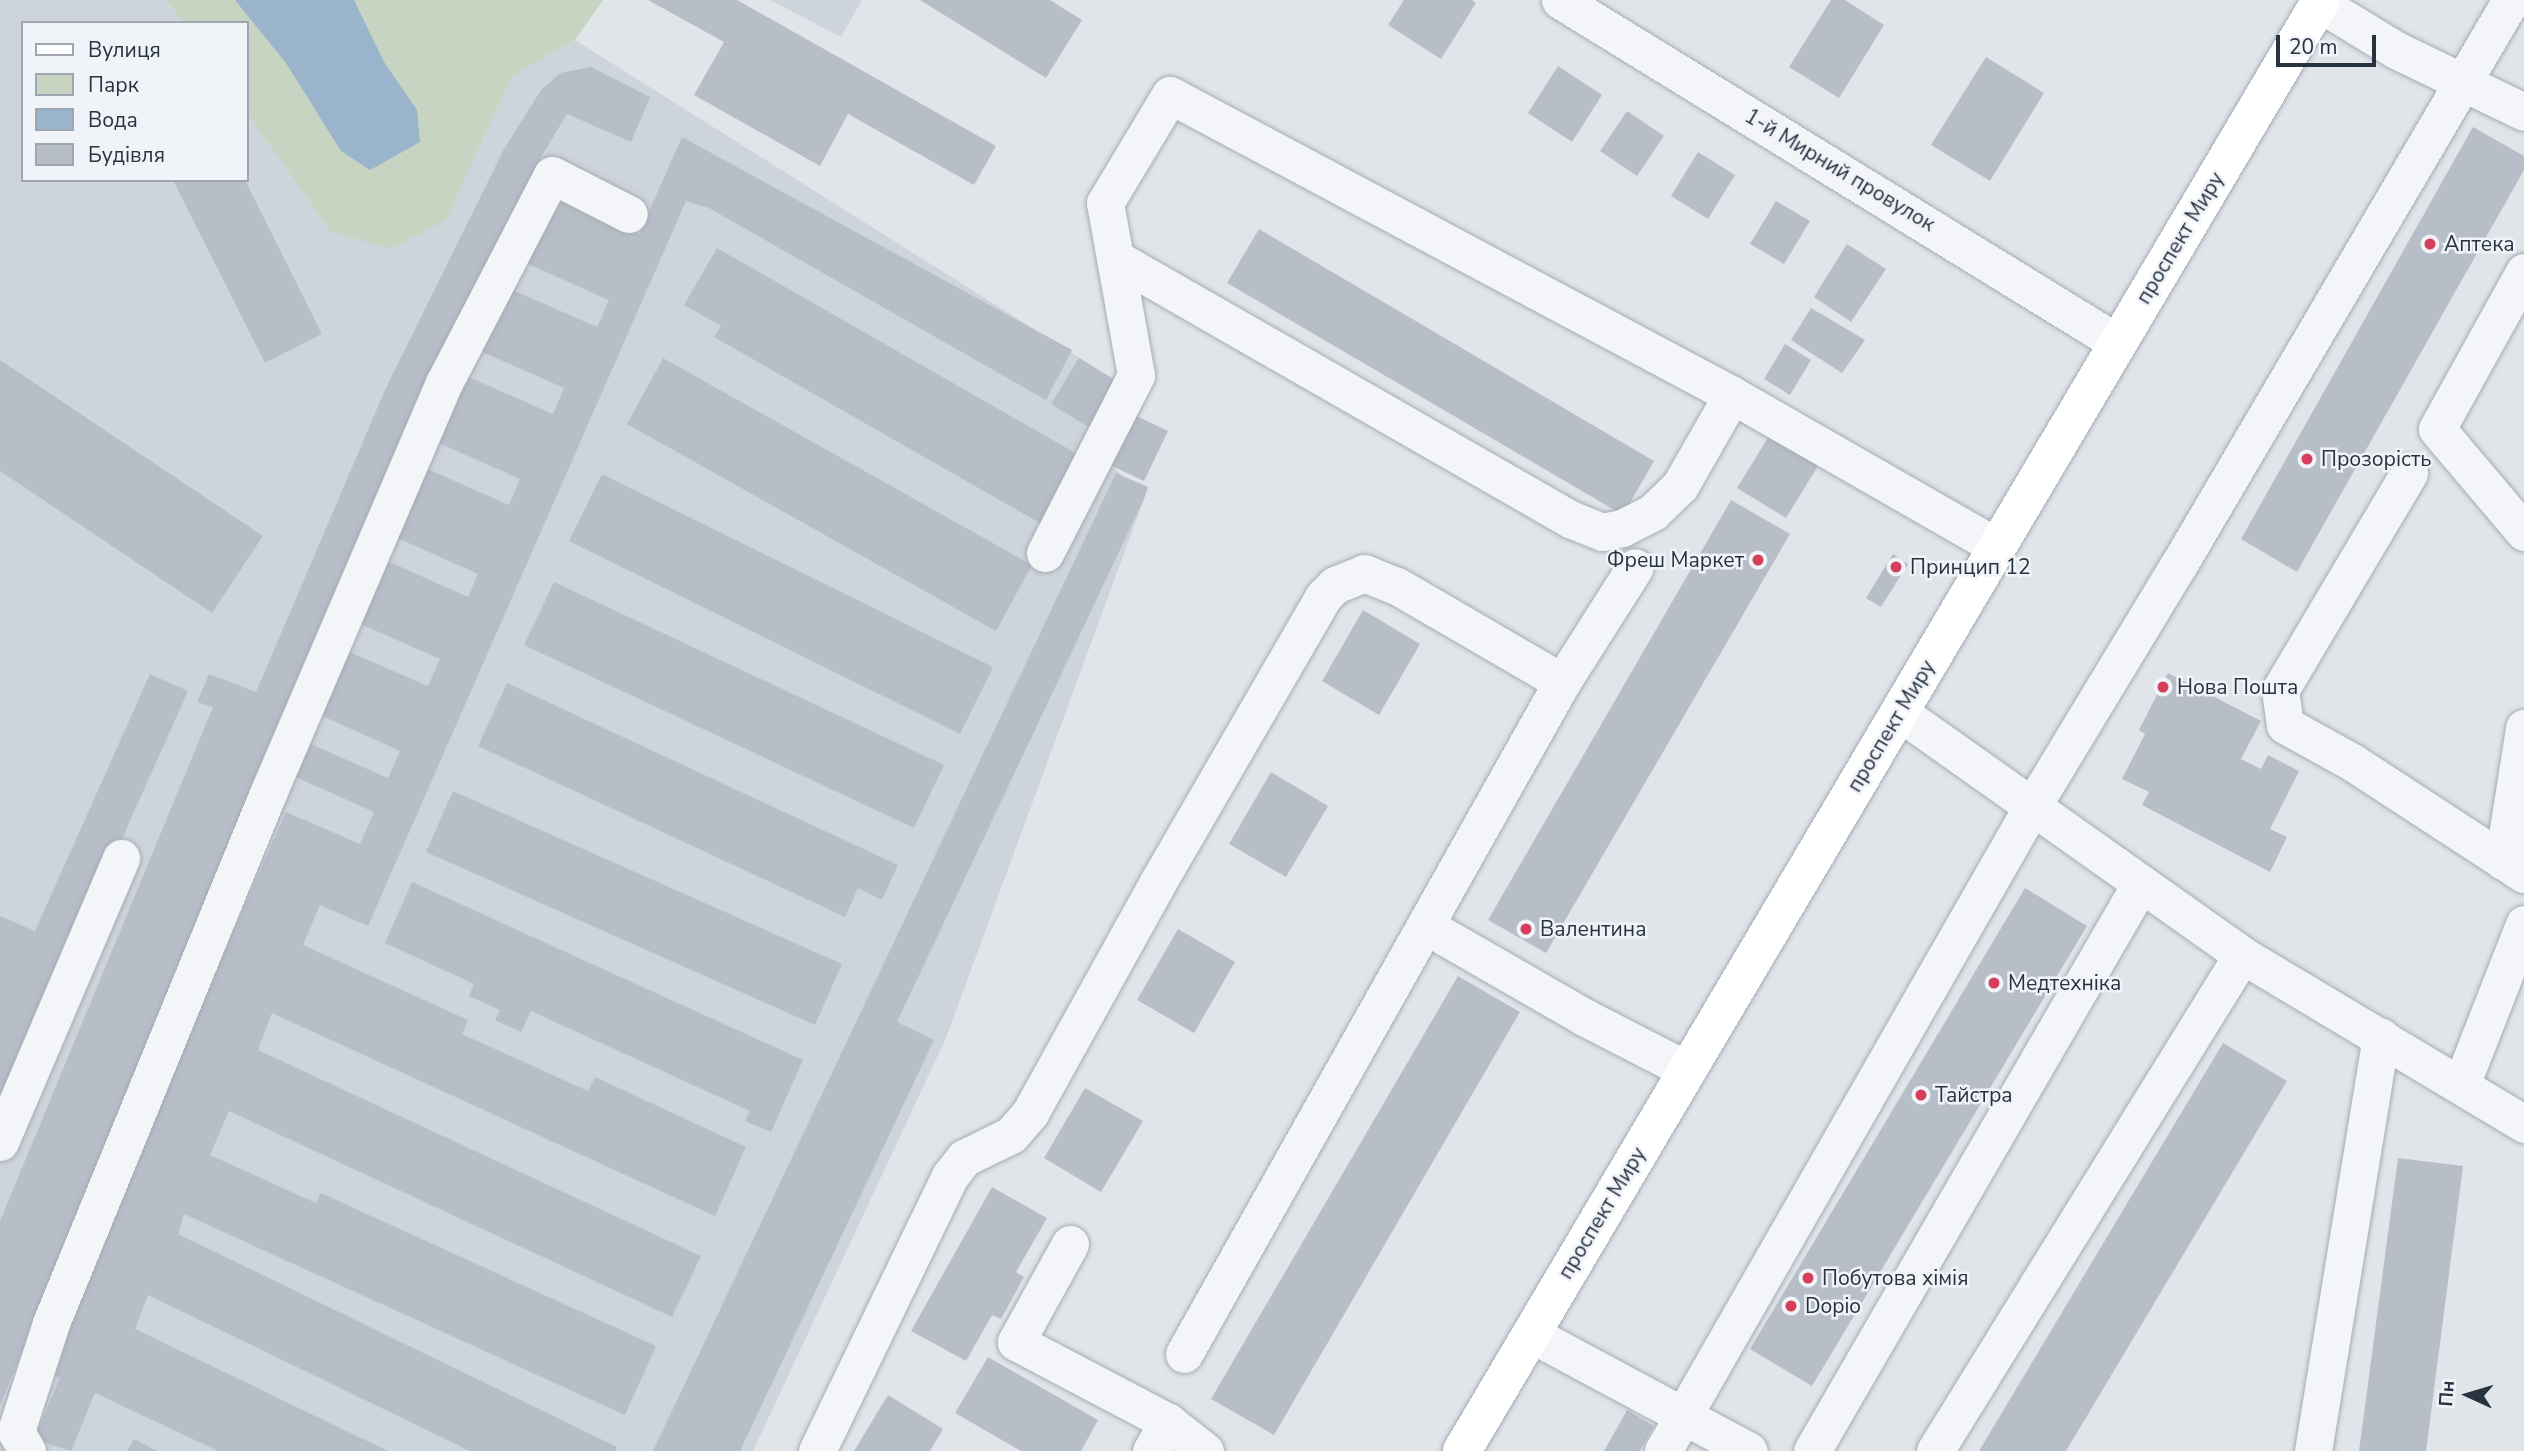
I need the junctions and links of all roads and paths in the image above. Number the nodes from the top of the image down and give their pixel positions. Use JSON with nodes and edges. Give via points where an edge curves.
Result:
{"nodes":[{"id":1,"x":1560,"y":0,"type":"edge"},
{"id":2,"x":2511,"y":0,"type":"edge"},
{"id":3,"x":2320,"y":1,"type":"edge"},
{"id":4,"x":2463,"y":82,"type":"junction"},
{"id":5,"x":2524,"y":112,"type":"edge"},
{"id":6,"x":629,"y":214,"type":"dead end"},
{"id":7,"x":1115,"y":258,"type":"junction"},
{"id":8,"x":2524,"y":272,"type":"edge"},
{"id":9,"x":2118,"y":343,"type":"junction"},
{"id":10,"x":1732,"y":395,"type":"junction"},
{"id":11,"x":2409,"y":473,"type":"dead end"},
{"id":12,"x":2524,"y":531,"type":"edge"},
{"id":13,"x":1997,"y":547,"type":"junction"},
{"id":14,"x":1045,"y":553,"type":"dead end"},
{"id":15,"x":1635,"y":567,"type":"dead end"},
{"id":16,"x":1562,"y":682,"type":"junction"},
{"id":17,"x":1899,"y":712,"type":"junction"},
{"id":18,"x":2524,"y":728,"type":"edge"},
{"id":19,"x":2033,"y":805,"type":"junction"},
{"id":20,"x":121,"y":858,"type":"dead end"},
{"id":21,"x":2514,"y":868,"type":"edge"},
{"id":22,"x":2141,"y":884,"type":"junction"},
{"id":23,"x":2524,"y":924,"type":"edge"},
{"id":24,"x":1426,"y":926,"type":"junction"},
{"id":25,"x":2242,"y":954,"type":"junction"},
{"id":26,"x":2381,"y":1037,"type":"junction"},
{"id":27,"x":1687,"y":1070,"type":"junction"},
{"id":28,"x":2461,"y":1085,"type":"junction"},
{"id":29,"x":2524,"y":1124,"type":"edge"},
{"id":30,"x":0,"y":1142,"type":"edge"},
{"id":31,"x":1070,"y":1244,"type":"dead end"},
{"id":32,"x":1531,"y":1334,"type":"junction"},
{"id":33,"x":1184,"y":1354,"type":"dead end"},
{"id":34,"x":1684,"y":1416,"type":"junction"},
{"id":35,"x":1159,"y":1436,"type":"edge"},
{"id":36,"x":27,"y":1451,"type":"edge"},
{"id":37,"x":817,"y":1451,"type":"edge"},
{"id":38,"x":1205,"y":1451,"type":"edge"},
{"id":39,"x":1462,"y":1451,"type":"edge"},
{"id":40,"x":1663,"y":1451,"type":"edge"},
{"id":41,"x":1749,"y":1451,"type":"edge"},
{"id":42,"x":1812,"y":1451,"type":"edge"},
{"id":43,"x":1935,"y":1451,"type":"edge"},
{"id":44,"x":2313,"y":1451,"type":"edge"}],
"edges":[{"from":1,"to":9,"type":"street","name":"1-й Мирний провулок"},
{"from":2,"to":4,"type":"street"},
{"from":3,"to":4,"type":"street","via":[[2396,50]]},
{"from":3,"to":9,"type":"main road","name":"проспект Миру"},
{"from":4,"to":5,"type":"street"},
{"from":4,"to":19,"type":"street"},
{"from":6,"to":36,"type":"street","via":[[552,175],[444,383],[269,790],[51,1323],[16,1431]]},
{"from":7,"to":10,"type":"street","via":[[1570,519],[1602,532],[1622,528],[1653,512],[1680,486]]},
{"from":7,"to":10,"type":"street","via":[[1105,203],[1170,95]]},
{"from":7,"to":14,"type":"street","via":[[1136,375]]},
{"from":8,"to":12,"type":"street","via":[[2437,429]]},
{"from":9,"to":13,"type":"main road","name":"проспект Миру"},
{"from":10,"to":13,"type":"street"},
{"from":11,"to":21,"type":"street","via":[[2280,690],[2285,725],[2351,762]]},
{"from":13,"to":17,"type":"main road","name":"проспект Миру"},
{"from":15,"to":16,"type":"street"},
{"from":16,"to":24,"type":"street"},
{"from":16,"to":37,"type":"street","via":[[1397,586],[1364,573],[1335,585],[1323,597],[1030,1113],[1011,1135],[964,1158],[950,1177]]},
{"from":17,"to":19,"type":"street"},
{"from":17,"to":27,"type":"main road","name":"проспект Миру"},
{"from":18,"to":21,"type":"street"},
{"from":19,"to":22,"type":"street"},
{"from":19,"to":34,"type":"street"},
{"from":20,"to":30,"type":"street"},
{"from":22,"to":25,"type":"street"},
{"from":22,"to":42,"type":"street"},
{"from":23,"to":28,"type":"street"},
{"from":24,"to":27,"type":"street"},
{"from":24,"to":33,"type":"street"},
{"from":25,"to":26,"type":"street"},
{"from":25,"to":43,"type":"street"},
{"from":26,"to":28,"type":"street"},
{"from":26,"to":44,"type":"street"},
{"from":27,"to":32,"type":"main road","name":"проспект Миру"},
{"from":28,"to":29,"type":"street"},
{"from":31,"to":35,"type":"street","via":[[1016,1342]]},
{"from":32,"to":34,"type":"street"},
{"from":32,"to":39,"type":"main road","name":"проспект Миру"},
{"from":34,"to":40,"type":"street"},
{"from":34,"to":41,"type":"street"},
{"from":35,"to":38,"type":"street"}]}
